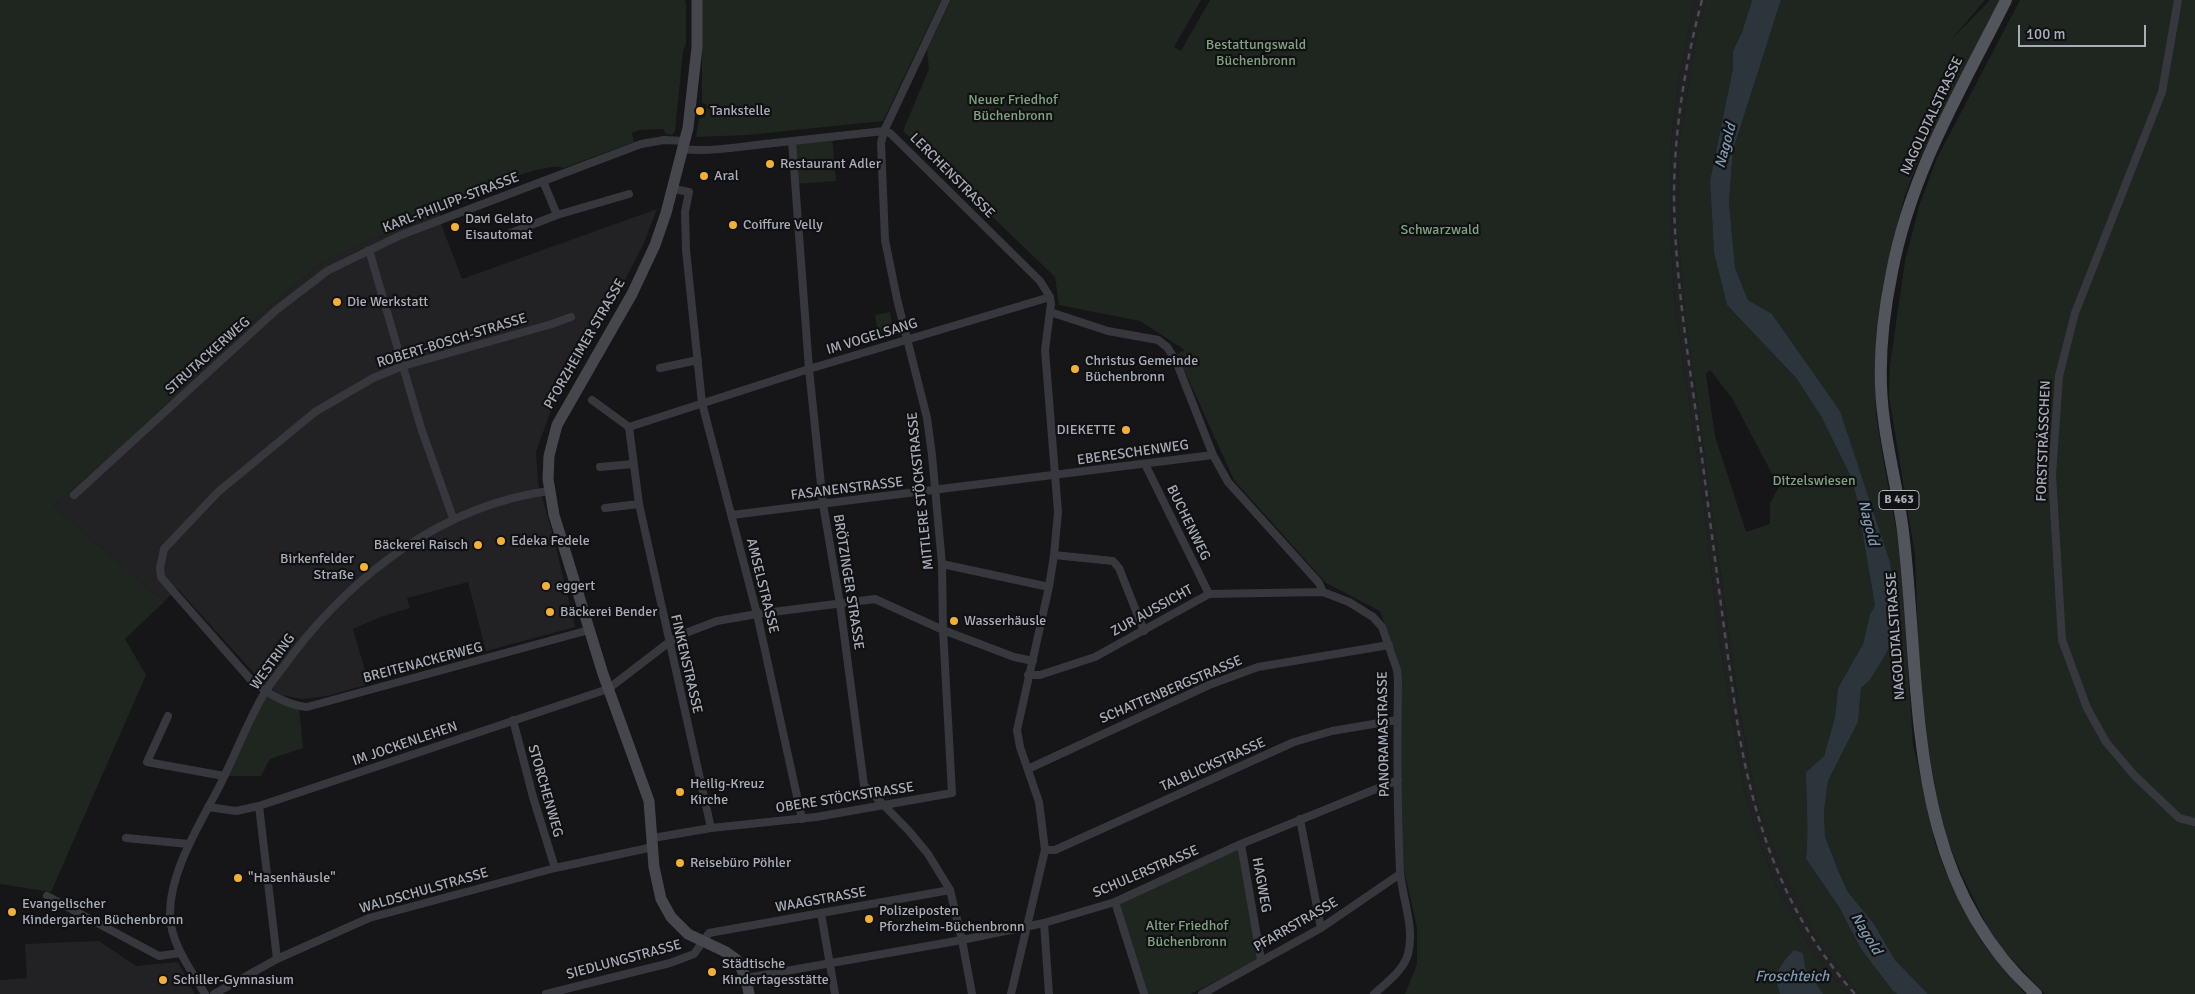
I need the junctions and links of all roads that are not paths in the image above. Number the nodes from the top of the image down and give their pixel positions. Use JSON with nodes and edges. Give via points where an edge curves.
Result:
{"nodes":[{"id":1,"x":697,"y":0,"type":"edge"},
{"id":2,"x":946,"y":0,"type":"edge"},
{"id":3,"x":2006,"y":0,"type":"edge"},
{"id":4,"x":2178,"y":0,"type":"edge"},
{"id":5,"x":884,"y":131,"type":"junction"},
{"id":6,"x":792,"y":141,"type":"junction"},
{"id":7,"x":684,"y":145,"type":"junction"},
{"id":8,"x":543,"y":181,"type":"junction"},
{"id":9,"x":674,"y":189,"type":"junction"},
{"id":10,"x":629,"y":194,"type":"dead end"},
{"id":11,"x":557,"y":215,"type":"junction"},
{"id":12,"x":504,"y":236,"type":"dead end"},
{"id":13,"x":369,"y":250,"type":"junction"},
{"id":14,"x":1050,"y":297,"type":"junction"},
{"id":15,"x":1050,"y":312,"type":"junction"},
{"id":16,"x":571,"y":317,"type":"dead end"},
{"id":17,"x":908,"y":339,"type":"junction"},
{"id":18,"x":698,"y":360,"type":"junction"},
{"id":19,"x":403,"y":366,"type":"junction"},
{"id":20,"x":660,"y":368,"type":"dead end"},
{"id":21,"x":809,"y":369,"type":"junction"},
{"id":22,"x":592,"y":400,"type":"dead end"},
{"id":23,"x":702,"y":403,"type":"junction"},
{"id":24,"x":628,"y":426,"type":"junction"},
{"id":25,"x":1213,"y":455,"type":"junction"},
{"id":26,"x":633,"y":464,"type":"junction"},
{"id":27,"x":1144,"y":464,"type":"junction"},
{"id":28,"x":600,"y":468,"type":"dead end"},
{"id":29,"x":1055,"y":476,"type":"junction"},
{"id":30,"x":549,"y":491,"type":"junction"},
{"id":31,"x":936,"y":491,"type":"junction"},
{"id":32,"x":74,"y":495,"type":"dead end"},
{"id":33,"x":639,"y":504,"type":"junction"},
{"id":34,"x":822,"y":504,"type":"junction"},
{"id":35,"x":605,"y":508,"type":"dead end"},
{"id":36,"x":732,"y":515,"type":"junction"},
{"id":37,"x":453,"y":518,"type":"junction"},
{"id":38,"x":1054,"y":555,"type":"junction"},
{"id":39,"x":942,"y":564,"type":"junction"},
{"id":40,"x":1049,"y":587,"type":"junction"},
{"id":41,"x":1323,"y":592,"type":"junction"},
{"id":42,"x":1209,"y":594,"type":"junction"},
{"id":43,"x":840,"y":604,"type":"junction"},
{"id":44,"x":757,"y":614,"type":"junction"},
{"id":45,"x":590,"y":630,"type":"junction"},
{"id":46,"x":943,"y":630,"type":"junction"},
{"id":47,"x":1144,"y":631,"type":"junction"},
{"id":48,"x":668,"y":643,"type":"junction"},
{"id":49,"x":1389,"y":645,"type":"junction"},
{"id":50,"x":1033,"y":661,"type":"junction"},
{"id":51,"x":1028,"y":675,"type":"junction"},
{"id":52,"x":608,"y":689,"type":"junction"},
{"id":53,"x":265,"y":691,"type":"junction"},
{"id":54,"x":168,"y":716,"type":"dead end"},
{"id":55,"x":513,"y":720,"type":"junction"},
{"id":56,"x":1397,"y":720,"type":"junction"},
{"id":57,"x":1028,"y":769,"type":"junction"},
{"id":58,"x":224,"y":776,"type":"junction"},
{"id":59,"x":1398,"y":780,"type":"junction"},
{"id":60,"x":952,"y":792,"type":"joint"},
{"id":61,"x":259,"y":806,"type":"junction"},
{"id":62,"x":884,"y":806,"type":"junction"},
{"id":63,"x":208,"y":807,"type":"junction"},
{"id":64,"x":802,"y":819,"type":"junction"},
{"id":65,"x":1300,"y":819,"type":"junction"},
{"id":66,"x":2195,"y":822,"type":"edge"},
{"id":67,"x":711,"y":828,"type":"junction"},
{"id":68,"x":126,"y":838,"type":"dead end"},
{"id":69,"x":653,"y":842,"type":"junction"},
{"id":70,"x":189,"y":844,"type":"junction"},
{"id":71,"x":1241,"y":844,"type":"junction"},
{"id":72,"x":1044,"y":850,"type":"junction"},
{"id":73,"x":555,"y":868,"type":"junction"},
{"id":74,"x":1400,"y":874,"type":"junction"},
{"id":75,"x":950,"y":890,"type":"junction"},
{"id":76,"x":47,"y":896,"type":"dead end"},
{"id":77,"x":1116,"y":902,"type":"junction"},
{"id":78,"x":821,"y":913,"type":"junction"},
{"id":79,"x":1044,"y":923,"type":"junction"},
{"id":80,"x":1027,"y":927,"type":"junction"},
{"id":81,"x":1321,"y":928,"type":"junction"},
{"id":82,"x":962,"y":940,"type":"junction"},
{"id":83,"x":702,"y":942,"type":"junction"},
{"id":84,"x":180,"y":953,"type":"junction"},
{"id":85,"x":277,"y":959,"type":"junction"},
{"id":86,"x":1261,"y":960,"type":"junction"},
{"id":87,"x":830,"y":962,"type":"junction"},
{"id":88,"x":746,"y":978,"type":"junction"},
{"id":89,"x":205,"y":994,"type":"edge"},
{"id":90,"x":214,"y":994,"type":"edge"},
{"id":91,"x":546,"y":994,"type":"edge"},
{"id":92,"x":749,"y":994,"type":"edge"},
{"id":93,"x":834,"y":994,"type":"edge"},
{"id":94,"x":972,"y":994,"type":"edge"},
{"id":95,"x":1011,"y":994,"type":"edge"},
{"id":96,"x":1049,"y":994,"type":"edge"},
{"id":97,"x":1144,"y":994,"type":"edge"},
{"id":98,"x":1202,"y":994,"type":"edge"},
{"id":99,"x":1374,"y":994,"type":"edge"},
{"id":100,"x":2036,"y":994,"type":"edge"}],
"edges":[{"from":1,"to":7,"type":"main road","name":"PFORZHEIMER STRASSE","via":[[697,47]]},
{"from":2,"to":5,"type":"street","name":"MITTLERE STÖCKSTRASSE"},
{"from":3,"to":100,"type":"main road","name":"NAGOLDTALSTRASSE","number":"B 463","via":[[1934,141],[1908,207],[1886,304],[1882,398],[1904,541],[1917,719],[1936,824],[1955,880],[1971,913],[2008,966]]},
{"from":4,"to":66,"type":"street","name":"FORSTSTRÄSSCHEN","via":[[2162,92],[2075,313],[2059,376],[2052,476],[2062,640],[2086,708],[2106,742],[2134,774],[2179,818]]},
{"from":5,"to":6,"type":"street"},
{"from":5,"to":14,"type":"street","name":"LERCHENSTRASSE","via":[[908,150],[1040,282]]},
{"from":5,"to":17,"type":"street","name":"MITTLERE STÖCKSTRASSE","via":[[881,143],[885,240]]},
{"from":6,"to":7,"type":"street","via":[[698,151]]},
{"from":6,"to":21,"type":"street","name":"BRÖTZINGER STRASSE"},
{"from":7,"to":8,"type":"street","name":"KARL-PHILIPP-STRASSE","via":[[651,141]]},
{"from":7,"to":9,"type":"main road","name":"PFORZHEIMER STRASSE"},
{"from":8,"to":11,"type":"street"},
{"from":8,"to":13,"type":"street","name":"KARL-PHILIPP-STRASSE"},
{"from":9,"to":18,"type":"street","name":"AMSELSTRASSE","via":[[688,192],[686,250]]},
{"from":9,"to":30,"type":"main road","name":"PFORZHEIMER STRASSE","via":[[655,245],[632,294],[557,425],[549,456]]},
{"from":10,"to":11,"type":"street"},
{"from":11,"to":12,"type":"street"},
{"from":13,"to":19,"type":"street"},
{"from":13,"to":32,"type":"street","name":"STRUTACKERWEG","via":[[327,271],[276,311]]},
{"from":14,"to":15,"type":"street"},
{"from":14,"to":17,"type":"street","name":"IM VOGELSANG"},
{"from":15,"to":25,"type":"street","via":[[1108,330],[1158,340],[1172,352]]},
{"from":15,"to":29,"type":"street","via":[[1045,350]]},
{"from":16,"to":19,"type":"street","name":"ROBERT-BOSCH-STRASSE"},
{"from":17,"to":21,"type":"street","name":"IM VOGELSANG"},
{"from":17,"to":31,"type":"street","name":"MITTLERE STÖCKSTRASSE","via":[[927,418]]},
{"from":18,"to":20,"type":"street"},
{"from":18,"to":23,"type":"street","name":"AMSELSTRASSE"},
{"from":19,"to":37,"type":"street"},
{"from":19,"to":53,"type":"street","name":"ROBERT-BOSCH-STRASSE","via":[[373,378],[315,412],[218,492],[164,548],[161,577],[251,680]]},
{"from":21,"to":23,"type":"street","name":"IM VOGELSANG"},
{"from":21,"to":34,"type":"street","name":"BRÖTZINGER STRASSE"},
{"from":22,"to":24,"type":"street"},
{"from":23,"to":24,"type":"street"},
{"from":23,"to":36,"type":"street","name":"AMSELSTRASSE"},
{"from":24,"to":26,"type":"street","name":"FINKENSTRASSE"},
{"from":25,"to":27,"type":"street","name":"EBERESCHENWEG"},
{"from":25,"to":41,"type":"street","via":[[1228,482],[1319,583]]},
{"from":26,"to":28,"type":"street"},
{"from":26,"to":33,"type":"street","name":"FINKENSTRASSE"},
{"from":27,"to":29,"type":"street","name":"EBERESCHENWEG"},
{"from":27,"to":42,"type":"street","name":"BUCHENWEG"},
{"from":29,"to":31,"type":"street","name":"FASANENSTRASSE"},
{"from":29,"to":38,"type":"street","via":[[1058,512]]},
{"from":30,"to":37,"type":"street","name":"WESTRING","via":[[510,498]]},
{"from":30,"to":45,"type":"main road","name":"PFORZHEIMER STRASSE"},
{"from":31,"to":34,"type":"street","name":"FASANENSTRASSE"},
{"from":31,"to":39,"type":"street","name":"MITTLERE STÖCKSTRASSE"},
{"from":33,"to":35,"type":"street"},
{"from":33,"to":48,"type":"street","name":"FINKENSTRASSE"},
{"from":34,"to":36,"type":"street","name":"FASANENSTRASSE"},
{"from":34,"to":43,"type":"street","name":"BRÖTZINGER STRASSE"},
{"from":36,"to":44,"type":"street","name":"AMSELSTRASSE"},
{"from":37,"to":53,"type":"street","name":"WESTRING","via":[[406,546],[352,589],[313,628]]},
{"from":38,"to":40,"type":"street"},
{"from":38,"to":47,"type":"street","via":[[1113,560]]},
{"from":39,"to":40,"type":"street"},
{"from":39,"to":46,"type":"street","name":"MITTLERE STÖCKSTRASSE"},
{"from":40,"to":50,"type":"street"},
{"from":41,"to":42,"type":"street","name":"ZUR AUSSICHT"},
{"from":41,"to":49,"type":"street","name":"PANORAMASTRASSE","via":[[1349,602],[1373,617],[1382,627]]},
{"from":42,"to":47,"type":"street","name":"ZUR AUSSICHT"},
{"from":43,"to":44,"type":"street","name":"IM JOCKENLEHEN"},
{"from":43,"to":46,"type":"street","name":"IM JOCKENLEHEN","via":[[875,599]]},
{"from":43,"to":62,"type":"street","name":"BRÖTZINGER STRASSE","via":[[864,785]]},
{"from":44,"to":48,"type":"street","name":"IM JOCKENLEHEN","via":[[717,621]]},
{"from":44,"to":64,"type":"street","name":"AMSELSTRASSE"},
{"from":45,"to":52,"type":"main road","name":"PFORZHEIMER STRASSE"},
{"from":45,"to":53,"type":"street","name":"BREITENACKERWEG","via":[[307,707],[294,706]]},
{"from":46,"to":50,"type":"street","name":"IM JOCKENLEHEN"},
{"from":46,"to":60,"type":"street","name":"MITTLERE STÖCKSTRASSE"},
{"from":47,"to":51,"type":"street","name":"ZUR AUSSICHT","via":[[1094,657]]},
{"from":48,"to":52,"type":"street","name":"IM JOCKENLEHEN"},
{"from":48,"to":67,"type":"street","name":"FINKENSTRASSE"},
{"from":49,"to":56,"type":"street","name":"PANORAMASTRASSE","via":[[1398,675]]},
{"from":49,"to":57,"type":"street","name":"SCHATTENBERGSTRASSE","via":[[1258,667],[1191,693]]},
{"from":50,"to":51,"type":"street"},
{"from":51,"to":57,"type":"street","via":[[1017,730]]},
{"from":52,"to":55,"type":"street","name":"IM JOCKENLEHEN"},
{"from":52,"to":69,"type":"main road","name":"PFORZHEIMER STRASSE","via":[[645,786],[652,816]]},
{"from":53,"to":58,"type":"street","name":"WESTRING"},
{"from":54,"to":58,"type":"street","via":[[147,762]]},
{"from":55,"to":61,"type":"street","name":"IM JOCKENLEHEN"},
{"from":55,"to":73,"type":"street","name":"STORCHENWEG"},
{"from":56,"to":59,"type":"street","name":"PANORAMASTRASSE"},
{"from":56,"to":72,"type":"street","name":"TALBLICKSTRASSE","via":[[1332,731],[1294,742],[1056,850]]},
{"from":57,"to":72,"type":"street","via":[[1039,802]]},
{"from":58,"to":63,"type":"street","name":"WESTRING"},
{"from":59,"to":65,"type":"street","name":"SCHULERSTRASSE"},
{"from":59,"to":74,"type":"street","name":"PANORAMASTRASSE"},
{"from":60,"to":62,"type":"street","name":"OBERE STÖCKSTRASSE"},
{"from":61,"to":63,"type":"street","name":"IM JOCKENLEHEN","via":[[236,811]]},
{"from":61,"to":85,"type":"street"},
{"from":62,"to":64,"type":"street","name":"OBERE STÖCKSTRASSE"},
{"from":62,"to":75,"type":"street","name":"BRÖTZINGER STRASSE","via":[[928,854]]},
{"from":63,"to":70,"type":"street","name":"WESTRING"},
{"from":64,"to":67,"type":"street","name":"OBERE STÖCKSTRASSE"},
{"from":65,"to":71,"type":"street","name":"SCHULERSTRASSE"},
{"from":65,"to":81,"type":"street"},
{"from":67,"to":69,"type":"street","name":"OBERE STÖCKSTRASSE"},
{"from":68,"to":70,"type":"street"},
{"from":69,"to":73,"type":"street","name":"WALDSCHULSTRASSE"},
{"from":69,"to":83,"type":"main road","name":"PFORZHEIMER STRASSE","via":[[657,885],[666,909],[679,925]]},
{"from":70,"to":84,"type":"street","name":"WESTRING","via":[[172,890],[170,917]]},
{"from":71,"to":77,"type":"street","name":"SCHULERSTRASSE"},
{"from":71,"to":86,"type":"street","name":"HAGWEG"},
{"from":72,"to":80,"type":"street"},
{"from":73,"to":85,"type":"street","name":"WALDSCHULSTRASSE","via":[[369,918]]},
{"from":74,"to":81,"type":"street","name":"PFARRSTRASSE"},
{"from":74,"to":99,"type":"street","name":"PANORAMASTRASSE","via":[[1408,915],[1408,956]]},
{"from":75,"to":78,"type":"street","name":"WAAGSTRASSE"},
{"from":75,"to":82,"type":"street","name":"BRÖTZINGER STRASSE"},
{"from":76,"to":84,"type":"street","via":[[159,956]]},
{"from":77,"to":79,"type":"street","name":"SCHULERSTRASSE"},
{"from":77,"to":97,"type":"street"},
{"from":78,"to":83,"type":"street","name":"WAAGSTRASSE","via":[[709,933]]},
{"from":78,"to":87,"type":"street"},
{"from":79,"to":80,"type":"street","name":"SCHULERSTRASSE"},
{"from":79,"to":96,"type":"street"},
{"from":80,"to":82,"type":"street","name":"SCHULERSTRASSE"},
{"from":80,"to":95,"type":"street"},
{"from":81,"to":86,"type":"street","name":"PFARRSTRASSE"},
{"from":82,"to":87,"type":"street","name":"SCHULERSTRASSE"},
{"from":82,"to":94,"type":"street","name":"BRÖTZINGER STRASSE"},
{"from":83,"to":88,"type":"main road","name":"PFORZHEIMER STRASSE","via":[[733,956]]},
{"from":83,"to":91,"type":"street","name":"SIEDLUNGSTRASSE","via":[[694,954],[670,963]]},
{"from":84,"to":89,"type":"street","name":"WESTRING"},
{"from":85,"to":90,"type":"street","name":"WALDSCHULSTRASSE"},
{"from":86,"to":98,"type":"street","name":"PFARRSTRASSE"},
{"from":87,"to":88,"type":"street","name":"SCHULERSTRASSE"},
{"from":87,"to":93,"type":"street"},
{"from":88,"to":92,"type":"main road","name":"PFORZHEIMER STRASSE"}]}
